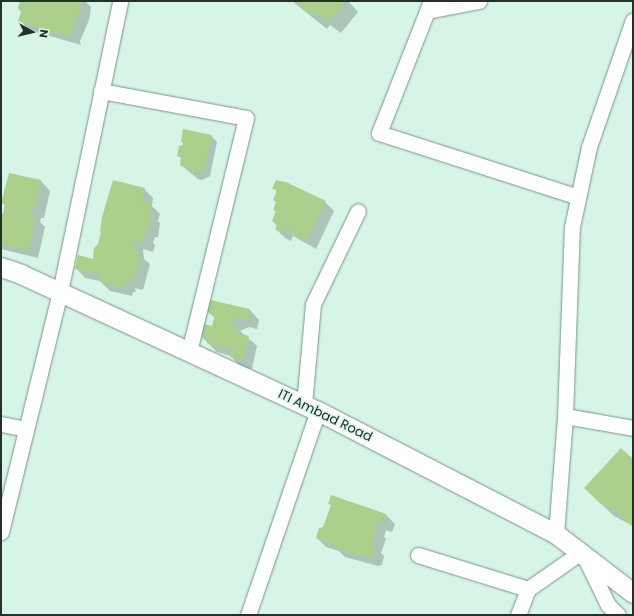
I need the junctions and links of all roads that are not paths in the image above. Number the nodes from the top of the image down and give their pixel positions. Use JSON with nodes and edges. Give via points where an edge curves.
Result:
{"nodes":[{"id":1,"x":120,"y":1,"type":"edge"},
{"id":2,"x":479,"y":1,"type":"edge"},
{"id":3,"x":429,"y":6,"type":"edge"},
{"id":4,"x":633,"y":20,"type":"edge"},
{"id":5,"x":101,"y":91,"type":"junction"},
{"id":6,"x":578,"y":196,"type":"junction"},
{"id":7,"x":358,"y":211,"type":"dead end"},
{"id":8,"x":1,"y":267,"type":"edge"},
{"id":9,"x":60,"y":292,"type":"junction"},
{"id":10,"x":189,"y":352,"type":"junction"},
{"id":11,"x":311,"y":408,"type":"junction"},
{"id":12,"x":565,"y":416,"type":"junction"},
{"id":13,"x":1,"y":424,"type":"edge"},
{"id":14,"x":633,"y":428,"type":"edge"},
{"id":15,"x":26,"y":429,"type":"junction"},
{"id":16,"x":1,"y":532,"type":"edge"},
{"id":17,"x":556,"y":534,"type":"junction"},
{"id":18,"x":582,"y":553,"type":"junction"},
{"id":19,"x":418,"y":555,"type":"dead end"},
{"id":20,"x":528,"y":589,"type":"junction"},
{"id":21,"x":633,"y":593,"type":"edge"},
{"id":22,"x":248,"y":615,"type":"edge"},
{"id":23,"x":518,"y":615,"type":"edge"},
{"id":24,"x":618,"y":615,"type":"edge"}],
"edges":[{"from":1,"to":5,"type":"street"},
{"from":2,"to":3,"type":"street"},
{"from":3,"to":6,"type":"street","via":[[379,133]]},
{"from":4,"to":6,"type":"street","via":[[589,147]]},
{"from":5,"to":9,"type":"street"},
{"from":5,"to":10,"type":"street","via":[[246,118]]},
{"from":6,"to":12,"type":"street","via":[[572,227]]},
{"from":7,"to":11,"type":"street","via":[[313,304]]},
{"from":8,"to":9,"type":"street","name":"ITI Ambad Road"},
{"from":9,"to":10,"type":"street","name":"ITI Ambad Road"},
{"from":9,"to":15,"type":"street"},
{"from":10,"to":11,"type":"street","name":"ITI Ambad Road"},
{"from":11,"to":17,"type":"street","name":"ITI Ambad Road"},
{"from":11,"to":22,"type":"street"},
{"from":12,"to":14,"type":"street"},
{"from":12,"to":17,"type":"street"},
{"from":13,"to":15,"type":"street"},
{"from":15,"to":16,"type":"street"},
{"from":17,"to":18,"type":"street","name":"ITI Ambad Road"},
{"from":18,"to":20,"type":"street"},
{"from":18,"to":21,"type":"street","name":"ITI Ambad Road"},
{"from":18,"to":24,"type":"street","via":[[608,605]]},
{"from":19,"to":20,"type":"street"},
{"from":20,"to":23,"type":"street"}]}
